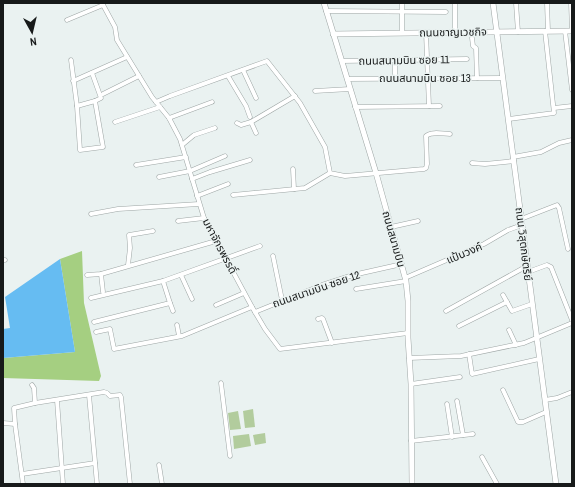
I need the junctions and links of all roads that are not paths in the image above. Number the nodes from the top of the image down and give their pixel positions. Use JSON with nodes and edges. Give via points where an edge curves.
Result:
{"nodes":[{"id":1,"x":324,"y":3,"type":"edge"},
{"id":2,"x":402,"y":3,"type":"edge"},
{"id":3,"x":455,"y":3,"type":"edge"},
{"id":4,"x":493,"y":3,"type":"edge"},
{"id":5,"x":516,"y":3,"type":"edge"},
{"id":6,"x":547,"y":3,"type":"edge"},
{"id":7,"x":571,"y":3,"type":"edge"},
{"id":8,"x":103,"y":4,"type":"edge"},
{"id":9,"x":326,"y":11,"type":"junction"},
{"id":10,"x":402,"y":11,"type":"junction"},
{"id":11,"x":446,"y":12,"type":"dead end"},
{"id":12,"x":67,"y":20,"type":"dead end"},
{"id":13,"x":546,"y":31,"type":"junction"},
{"id":14,"x":565,"y":31,"type":"junction"},
{"id":15,"x":572,"y":31,"type":"edge"},
{"id":16,"x":455,"y":32,"type":"junction"},
{"id":17,"x":497,"y":32,"type":"junction"},
{"id":18,"x":518,"y":32,"type":"junction"},
{"id":19,"x":402,"y":33,"type":"junction"},
{"id":20,"x":426,"y":33,"type":"junction"},
{"id":21,"x":333,"y":34,"type":"junction"},
{"id":22,"x":472,"y":38,"type":"dead end"},
{"id":23,"x":127,"y":58,"type":"junction"},
{"id":24,"x":467,"y":59,"type":"dead end"},
{"id":25,"x":70,"y":60,"type":"dead end"},
{"id":26,"x":396,"y":60,"type":"junction"},
{"id":27,"x":427,"y":60,"type":"junction"},
{"id":28,"x":342,"y":61,"type":"junction"},
{"id":29,"x":243,"y":70,"type":"junction"},
{"id":30,"x":92,"y":73,"type":"junction"},
{"id":31,"x":139,"y":76,"type":"junction"},
{"id":32,"x":228,"y":76,"type":"junction"},
{"id":33,"x":428,"y":78,"type":"junction"},
{"id":34,"x":477,"y":78,"type":"junction"},
{"id":35,"x":502,"y":78,"type":"junction"},
{"id":36,"x":347,"y":79,"type":"junction"},
{"id":37,"x":395,"y":79,"type":"junction"},
{"id":38,"x":73,"y":81,"type":"junction"},
{"id":39,"x":572,"y":82,"type":"edge"},
{"id":40,"x":350,"y":89,"type":"junction"},
{"id":41,"x":572,"y":90,"type":"edge"},
{"id":42,"x":315,"y":91,"type":"dead end"},
{"id":43,"x":103,"y":94,"type":"dead end"},
{"id":44,"x":295,"y":96,"type":"junction"},
{"id":45,"x":256,"y":98,"type":"dead end"},
{"id":46,"x":95,"y":101,"type":"junction"},
{"id":47,"x":156,"y":102,"type":"junction"},
{"id":48,"x":212,"y":102,"type":"dead end"},
{"id":49,"x":77,"y":106,"type":"junction"},
{"id":50,"x":160,"y":106,"type":"junction"},
{"id":51,"x":429,"y":106,"type":"junction"},
{"id":52,"x":440,"y":106,"type":"dead end"},
{"id":53,"x":572,"y":106,"type":"edge"},
{"id":54,"x":355,"y":107,"type":"junction"},
{"id":55,"x":554,"y":108,"type":"junction"},
{"id":56,"x":250,"y":117,"type":"dead end"},
{"id":57,"x":169,"y":118,"type":"junction"},
{"id":58,"x":509,"y":119,"type":"junction"},
{"id":59,"x":116,"y":122,"type":"dead end"},
{"id":60,"x":251,"y":122,"type":"junction"},
{"id":61,"x":237,"y":123,"type":"dead end"},
{"id":62,"x":215,"y":128,"type":"dead end"},
{"id":63,"x":256,"y":133,"type":"dead end"},
{"id":64,"x":450,"y":134,"type":"dead end"},
{"id":65,"x":572,"y":140,"type":"edge"},
{"id":66,"x":182,"y":145,"type":"junction"},
{"id":67,"x":225,"y":156,"type":"dead end"},
{"id":68,"x":186,"y":157,"type":"junction"},
{"id":69,"x":513,"y":159,"type":"junction"},
{"id":70,"x":250,"y":160,"type":"dead end"},
{"id":71,"x":472,"y":163,"type":"dead end"},
{"id":72,"x":136,"y":165,"type":"dead end"},
{"id":73,"x":292,"y":169,"type":"dead end"},
{"id":74,"x":190,"y":171,"type":"junction"},
{"id":75,"x":330,"y":173,"type":"junction"},
{"id":76,"x":376,"y":173,"type":"junction"},
{"id":77,"x":159,"y":177,"type":"dead end"},
{"id":78,"x":192,"y":179,"type":"junction"},
{"id":79,"x":228,"y":184,"type":"dead end"},
{"id":80,"x":294,"y":189,"type":"junction"},
{"id":81,"x":233,"y":195,"type":"dead end"},
{"id":82,"x":197,"y":196,"type":"junction"},
{"id":83,"x":199,"y":204,"type":"junction"},
{"id":84,"x":91,"y":214,"type":"dead end"},
{"id":85,"x":204,"y":218,"type":"junction"},
{"id":86,"x":418,"y":220,"type":"dead end"},
{"id":87,"x":178,"y":221,"type":"dead end"},
{"id":88,"x":521,"y":222,"type":"junction"},
{"id":89,"x":391,"y":228,"type":"junction"},
{"id":90,"x":153,"y":231,"type":"dead end"},
{"id":91,"x":216,"y":241,"type":"junction"},
{"id":92,"x":260,"y":246,"type":"dead end"},
{"id":93,"x":568,"y":249,"type":"dead end"},
{"id":94,"x":273,"y":256,"type":"dead end"},
{"id":95,"x":226,"y":258,"type":"junction"},
{"id":96,"x":402,"y":264,"type":"junction"},
{"id":97,"x":128,"y":265,"type":"junction"},
{"id":98,"x":527,"y":269,"type":"junction"},
{"id":99,"x":100,"y":274,"type":"junction"},
{"id":100,"x":87,"y":275,"type":"dead end"},
{"id":101,"x":181,"y":275,"type":"junction"},
{"id":102,"x":405,"y":280,"type":"junction"},
{"id":103,"x":163,"y":281,"type":"junction"},
{"id":104,"x":356,"y":289,"type":"dead end"},
{"id":105,"x":103,"y":292,"type":"dead end"},
{"id":106,"x":244,"y":293,"type":"junction"},
{"id":107,"x":503,"y":295,"type":"dead end"},
{"id":108,"x":91,"y":298,"type":"dead end"},
{"id":109,"x":192,"y":299,"type":"dead end"},
{"id":110,"x":282,"y":300,"type":"junction"},
{"id":111,"x":170,"y":302,"type":"junction"},
{"id":112,"x":507,"y":302,"type":"junction"},
{"id":113,"x":532,"y":304,"type":"junction"},
{"id":114,"x":216,"y":306,"type":"dead end"},
{"id":115,"x":252,"y":307,"type":"junction"},
{"id":116,"x":174,"y":311,"type":"dead end"},
{"id":117,"x":446,"y":311,"type":"dead end"},
{"id":118,"x":255,"y":312,"type":"junction"},
{"id":119,"x":318,"y":319,"type":"dead end"},
{"id":120,"x":572,"y":321,"type":"edge"},
{"id":121,"x":94,"y":322,"type":"dead end"},
{"id":122,"x":177,"y":326,"type":"dead end"},
{"id":123,"x":459,"y":326,"type":"dead end"},
{"id":124,"x":508,"y":330,"type":"dead end"},
{"id":125,"x":96,"y":332,"type":"dead end"},
{"id":126,"x":408,"y":332,"type":"junction"},
{"id":127,"x":179,"y":336,"type":"junction"},
{"id":128,"x":536,"y":337,"type":"junction"},
{"id":129,"x":332,"y":342,"type":"junction"},
{"id":130,"x":516,"y":345,"type":"junction"},
{"id":131,"x":469,"y":354,"type":"junction"},
{"id":132,"x":409,"y":358,"type":"junction"},
{"id":133,"x":539,"y":359,"type":"junction"},
{"id":134,"x":460,"y":377,"type":"dead end"},
{"id":135,"x":221,"y":383,"type":"dead end"},
{"id":136,"x":411,"y":384,"type":"junction"},
{"id":137,"x":32,"y":385,"type":"dead end"},
{"id":138,"x":503,"y":390,"type":"dead end"},
{"id":139,"x":572,"y":392,"type":"edge"},
{"id":140,"x":89,"y":395,"type":"junction"},
{"id":141,"x":57,"y":400,"type":"junction"},
{"id":142,"x":545,"y":400,"type":"junction"},
{"id":143,"x":457,"y":401,"type":"dead end"},
{"id":144,"x":35,"y":403,"type":"junction"},
{"id":145,"x":447,"y":404,"type":"dead end"},
{"id":146,"x":546,"y":412,"type":"junction"},
{"id":147,"x":3,"y":423,"type":"edge"},
{"id":148,"x":15,"y":424,"type":"junction"},
{"id":149,"x":473,"y":434,"type":"dead end"},
{"id":150,"x":463,"y":435,"type":"junction"},
{"id":151,"x":452,"y":437,"type":"junction"},
{"id":152,"x":412,"y":441,"type":"junction"},
{"id":153,"x":230,"y":456,"type":"dead end"},
{"id":154,"x":482,"y":457,"type":"dead end"},
{"id":155,"x":95,"y":463,"type":"junction"},
{"id":156,"x":159,"y":465,"type":"dead end"},
{"id":157,"x":62,"y":468,"type":"junction"},
{"id":158,"x":22,"y":474,"type":"junction"},
{"id":159,"x":23,"y":484,"type":"edge"},
{"id":160,"x":63,"y":484,"type":"edge"},
{"id":161,"x":97,"y":484,"type":"edge"},
{"id":162,"x":130,"y":484,"type":"edge"},
{"id":163,"x":162,"y":484,"type":"edge"},
{"id":164,"x":412,"y":484,"type":"edge"},
{"id":165,"x":497,"y":484,"type":"edge"},
{"id":166,"x":556,"y":484,"type":"edge"}],
"edges":[{"from":1,"to":9,"type":"street","name":"ถนนสนามบิน"},
{"from":2,"to":10,"type":"street"},
{"from":3,"to":16,"type":"street"},
{"from":4,"to":17,"type":"street","name":"ถนน วิสุตกษัตริย์"},
{"from":5,"to":18,"type":"street"},
{"from":6,"to":13,"type":"street"},
{"from":7,"to":15,"type":"street"},
{"from":8,"to":12,"type":"street"},
{"from":8,"to":23,"type":"street","name":"มหาจักรพรรดิ์"},
{"from":9,"to":10,"type":"street"},
{"from":9,"to":21,"type":"street","name":"ถนนสนามบิน"},
{"from":10,"to":11,"type":"street"},
{"from":10,"to":19,"type":"street"},
{"from":13,"to":14,"type":"street","name":"ถนนชาญเวชกิจ"},
{"from":13,"to":18,"type":"street","name":"ถนนชาญเวชกิจ"},
{"from":13,"to":55,"type":"street"},
{"from":14,"to":15,"type":"street","name":"ถนนชาญเวชกิจ"},
{"from":14,"to":39,"type":"street"},
{"from":16,"to":17,"type":"street","name":"ถนนชาญเวชกิจ"},
{"from":16,"to":20,"type":"street","name":"ถนนชาญเวชกิจ"},
{"from":17,"to":18,"type":"street","name":"ถนนชาญเวชกิจ"},
{"from":17,"to":35,"type":"street","name":"ถนน วิสุตกษัตริย์"},
{"from":19,"to":20,"type":"street","name":"ถนนชาญเวชกิจ"},
{"from":19,"to":21,"type":"street","name":"ถนนชาญเวชกิจ"},
{"from":20,"to":27,"type":"street"},
{"from":21,"to":28,"type":"street","name":"ถนนสนามบิน"},
{"from":22,"to":34,"type":"street","via":[[473,46],[476,48]]},
{"from":23,"to":30,"type":"street"},
{"from":23,"to":31,"type":"street","name":"มหาจักรพรรดิ์"},
{"from":24,"to":27,"type":"street","name":"ถนนสนามบิน ซอย 11"},
{"from":25,"to":38,"type":"street"},
{"from":26,"to":27,"type":"street","name":"ถนนสนามบิน ซอย 11"},
{"from":26,"to":28,"type":"street","name":"ถนนสนามบิน ซอย 11"},
{"from":26,"to":37,"type":"street"},
{"from":27,"to":33,"type":"street"},
{"from":28,"to":36,"type":"street","name":"ถนนสนามบิน"},
{"from":29,"to":32,"type":"street"},
{"from":29,"to":44,"type":"street","via":[[268,61]]},
{"from":29,"to":45,"type":"street"},
{"from":30,"to":38,"type":"street"},
{"from":30,"to":46,"type":"street","via":[[101,98]]},
{"from":31,"to":43,"type":"street"},
{"from":31,"to":47,"type":"street","name":"มหาจักรพรรดิ์"},
{"from":32,"to":47,"type":"street"},
{"from":32,"to":56,"type":"street"},
{"from":33,"to":34,"type":"street","name":"ถนนสนามบิน ซอย 13"},
{"from":33,"to":37,"type":"street","name":"ถนนสนามบิน ซอย 13"},
{"from":33,"to":51,"type":"street"},
{"from":34,"to":35,"type":"street","name":"ถนนสนามบิน ซอย 13"},
{"from":35,"to":58,"type":"street","name":"ถนน วิสุตกษัตริย์"},
{"from":36,"to":37,"type":"street","name":"ถนนสนามบิน ซอย 13"},
{"from":36,"to":40,"type":"street","name":"ถนนสนามบิน"},
{"from":38,"to":49,"type":"street"},
{"from":39,"to":41,"type":"street"},
{"from":40,"to":42,"type":"street"},
{"from":40,"to":54,"type":"street","name":"ถนนสนามบิน"},
{"from":44,"to":60,"type":"street"},
{"from":44,"to":75,"type":"street","via":[[325,147]]},
{"from":46,"to":49,"type":"street"},
{"from":46,"to":49,"type":"street","via":[[103,147],[80,150]]},
{"from":47,"to":50,"type":"street","name":"มหาจักรพรรดิ์"},
{"from":48,"to":57,"type":"street"},
{"from":50,"to":57,"type":"street","name":"มหาจักรพรรดิ์"},
{"from":50,"to":59,"type":"street"},
{"from":51,"to":52,"type":"street"},
{"from":51,"to":54,"type":"street"},
{"from":53,"to":55,"type":"street"},
{"from":54,"to":76,"type":"street","name":"ถนนสนามบิน"},
{"from":55,"to":58,"type":"street","via":[[554,113]]},
{"from":57,"to":66,"type":"street","name":"มหาจักรพรรดิ์"},
{"from":58,"to":69,"type":"street","name":"ถนน วิสุตกษัตริย์"},
{"from":60,"to":61,"type":"street","via":[[244,125]]},
{"from":60,"to":63,"type":"street"},
{"from":62,"to":66,"type":"street","via":[[194,135]]},
{"from":64,"to":76,"type":"street","via":[[427,134],[427,164],[424,169]]},
{"from":65,"to":69,"type":"street"},
{"from":66,"to":68,"type":"street","name":"มหาจักรพรรดิ์"},
{"from":67,"to":74,"type":"street"},
{"from":68,"to":72,"type":"street"},
{"from":68,"to":74,"type":"street","name":"มหาจักรพรรดิ์"},
{"from":69,"to":71,"type":"street"},
{"from":69,"to":88,"type":"street","name":"ถนน วิสุตกษัตริย์"},
{"from":70,"to":78,"type":"street"},
{"from":73,"to":80,"type":"street"},
{"from":74,"to":77,"type":"street"},
{"from":74,"to":78,"type":"street","name":"มหาจักรพรรดิ์"},
{"from":75,"to":76,"type":"street","via":[[345,176]]},
{"from":75,"to":80,"type":"street","via":[[309,186]]},
{"from":76,"to":89,"type":"street","name":"ถนนสนามบิน"},
{"from":78,"to":82,"type":"street","name":"มหาจักรพรรดิ์"},
{"from":79,"to":82,"type":"street"},
{"from":80,"to":81,"type":"street"},
{"from":82,"to":83,"type":"street","name":"มหาจักรพรรดิ์"},
{"from":83,"to":84,"type":"street","via":[[118,209]]},
{"from":83,"to":85,"type":"street","name":"มหาจักรพรรดิ์"},
{"from":85,"to":87,"type":"street"},
{"from":85,"to":91,"type":"street","name":"มหาจักรพรรดิ์"},
{"from":86,"to":89,"type":"street"},
{"from":88,"to":93,"type":"street","name":"แป้นวงค์","via":[[557,205]]},
{"from":88,"to":98,"type":"street","name":"ถนน วิสุตกษัตริย์"},
{"from":88,"to":102,"type":"street","name":"แป้นวงค์","via":[[484,244]]},
{"from":89,"to":96,"type":"street","name":"ถนนสนามบิน"},
{"from":90,"to":97,"type":"street","via":[[129,235]]},
{"from":91,"to":95,"type":"street","name":"มหาจักรพรรดิ์"},
{"from":91,"to":97,"type":"street"},
{"from":92,"to":95,"type":"street"},
{"from":94,"to":110,"type":"street"},
{"from":95,"to":101,"type":"street"},
{"from":95,"to":106,"type":"street","name":"มหาจักรพรรดิ์"},
{"from":96,"to":102,"type":"street","name":"ถนนสนามบิน"},
{"from":96,"to":110,"type":"street","name":"ถนนสนามบิน ซอย 12","via":[[353,275]]},
{"from":97,"to":99,"type":"street"},
{"from":98,"to":113,"type":"street","name":"ถนน วิสุตกษัตริย์"},
{"from":98,"to":117,"type":"street"},
{"from":98,"to":120,"type":"street","via":[[547,265],[551,267]]},
{"from":99,"to":100,"type":"street"},
{"from":99,"to":105,"type":"street"},
{"from":101,"to":103,"type":"street"},
{"from":101,"to":109,"type":"street"},
{"from":102,"to":104,"type":"street","name":"แป้นวงค์"},
{"from":102,"to":126,"type":"street","name":"ถนนสนามบิน"},
{"from":103,"to":108,"type":"street"},
{"from":103,"to":111,"type":"street"},
{"from":106,"to":114,"type":"street"},
{"from":106,"to":115,"type":"street","name":"มหาจักรพรรดิ์"},
{"from":107,"to":112,"type":"street"},
{"from":110,"to":118,"type":"street","name":"ถนนสนามบิน ซอย 12"},
{"from":111,"to":116,"type":"street"},
{"from":111,"to":121,"type":"street"},
{"from":112,"to":113,"type":"street","via":[[512,311]]},
{"from":112,"to":123,"type":"street"},
{"from":113,"to":128,"type":"street","name":"ถนน วิสุตกษัตริย์"},
{"from":115,"to":118,"type":"street","name":"มหาจักรพรรดิ์"},
{"from":115,"to":127,"type":"street"},
{"from":118,"to":129,"type":"street","name":"มหาจักรพรรดิ์","via":[[280,349]]},
{"from":119,"to":129,"type":"street","via":[[323,319]]},
{"from":120,"to":128,"type":"street"},
{"from":122,"to":127,"type":"street"},
{"from":124,"to":130,"type":"street"},
{"from":125,"to":127,"type":"street","via":[[110,329],[114,349]]},
{"from":126,"to":129,"type":"street","name":"มหาจักรพรรดิ์"},
{"from":126,"to":132,"type":"street","name":"ถนนสนามบิน"},
{"from":128,"to":130,"type":"street"},
{"from":128,"to":133,"type":"street","name":"ถนน วิสุตกษัตริย์"},
{"from":130,"to":131,"type":"street"},
{"from":131,"to":132,"type":"street"},
{"from":131,"to":133,"type":"street","via":[[472,374]]},
{"from":132,"to":136,"type":"street","name":"ถนนสนามบิน"},
{"from":133,"to":142,"type":"street","name":"ถนน วิสุตกษัตริย์"},
{"from":134,"to":136,"type":"street"},
{"from":135,"to":153,"type":"street"},
{"from":136,"to":152,"type":"street","name":"ถนนสนามบิน"},
{"from":137,"to":144,"type":"street"},
{"from":138,"to":146,"type":"street","via":[[518,422]]},
{"from":139,"to":142,"type":"street"},
{"from":140,"to":141,"type":"street"},
{"from":140,"to":155,"type":"street"},
{"from":140,"to":162,"type":"street","via":[[105,392],[110,396],[121,397]]},
{"from":141,"to":144,"type":"street"},
{"from":141,"to":157,"type":"street"},
{"from":142,"to":146,"type":"street","name":"ถนน วิสุตกษัตริย์"},
{"from":143,"to":150,"type":"street"},
{"from":144,"to":148,"type":"street","via":[[14,408]]},
{"from":145,"to":151,"type":"street"},
{"from":146,"to":166,"type":"street","name":"ถนน วิสุตกษัตริย์"},
{"from":147,"to":148,"type":"street"},
{"from":148,"to":158,"type":"street"},
{"from":149,"to":150,"type":"street"},
{"from":150,"to":151,"type":"street"},
{"from":151,"to":152,"type":"street"},
{"from":152,"to":164,"type":"street","name":"ถนนสนามบิน"},
{"from":154,"to":165,"type":"street"},
{"from":155,"to":157,"type":"street"},
{"from":155,"to":161,"type":"street"},
{"from":156,"to":163,"type":"street"},
{"from":157,"to":158,"type":"street"},
{"from":157,"to":160,"type":"street"},
{"from":158,"to":159,"type":"street"}]}
